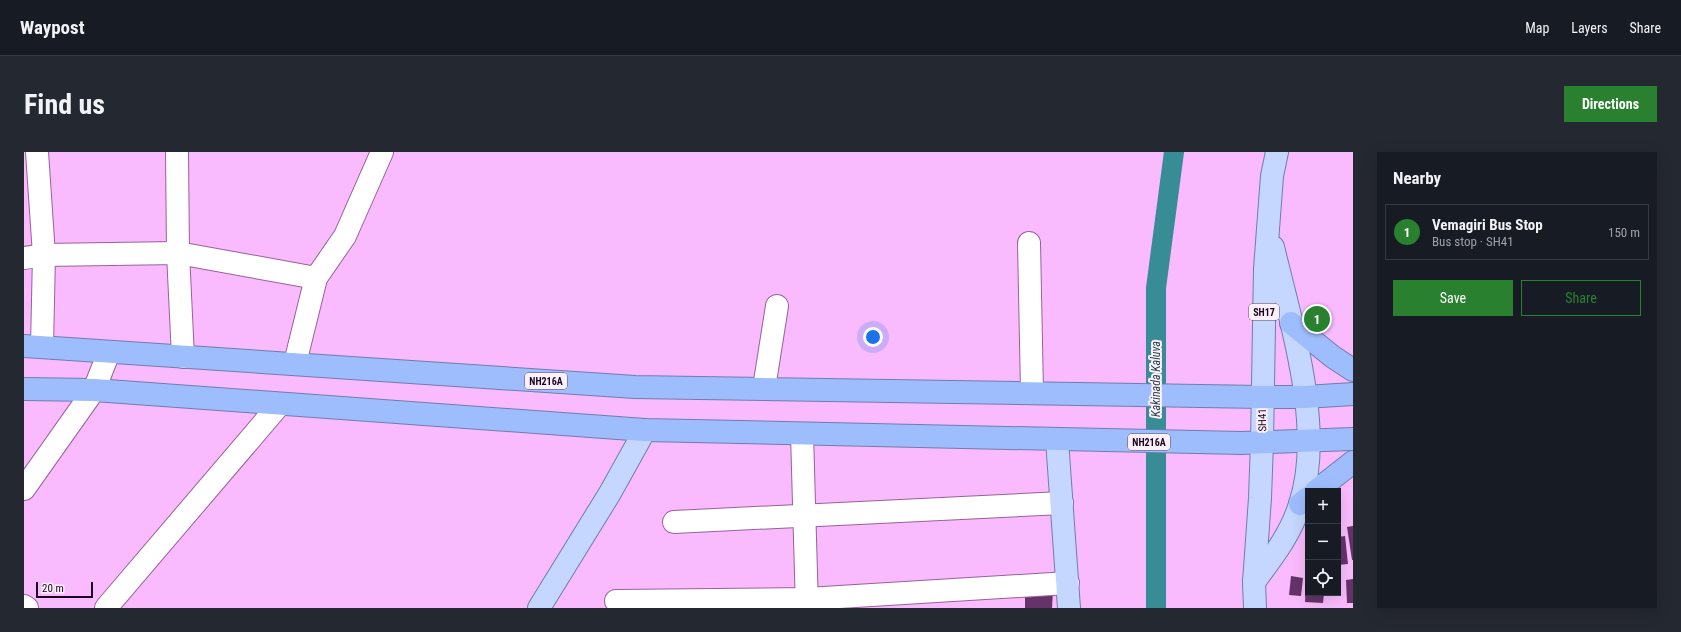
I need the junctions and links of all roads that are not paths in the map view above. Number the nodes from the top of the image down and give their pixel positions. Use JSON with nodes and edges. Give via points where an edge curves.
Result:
{"nodes":[{"id":1,"x":37,"y":152,"type":"edge"},
{"id":2,"x":177,"y":152,"type":"edge"},
{"id":3,"x":382,"y":152,"type":"edge"},
{"id":4,"x":1277,"y":152,"type":"edge"},
{"id":5,"x":1269,"y":228,"type":"junction"},
{"id":6,"x":1029,"y":243,"type":"dead end"},
{"id":7,"x":178,"y":253,"type":"junction"},
{"id":8,"x":34,"y":256,"type":"edge"},
{"id":9,"x":316,"y":278,"type":"junction"},
{"id":10,"x":777,"y":306,"type":"dead end"},
{"id":11,"x":1291,"y":323,"type":"junction"},
{"id":12,"x":33,"y":346,"type":"edge"},
{"id":13,"x":109,"y":352,"type":"junction"},
{"id":14,"x":183,"y":357,"type":"junction"},
{"id":15,"x":295,"y":363,"type":"junction"},
{"id":16,"x":1353,"y":370,"type":"edge"},
{"id":17,"x":764,"y":388,"type":"junction"},
{"id":18,"x":24,"y":389,"type":"edge"},
{"id":19,"x":94,"y":390,"type":"junction"},
{"id":20,"x":1032,"y":392,"type":"junction"},
{"id":21,"x":1353,"y":394,"type":"edge"},
{"id":22,"x":1262,"y":397,"type":"junction"},
{"id":23,"x":1305,"y":397,"type":"junction"},
{"id":24,"x":280,"y":404,"type":"junction"},
{"id":25,"x":645,"y":430,"type":"junction"},
{"id":26,"x":802,"y":434,"type":"junction"},
{"id":27,"x":1353,"y":439,"type":"edge"},
{"id":28,"x":1057,"y":440,"type":"junction"},
{"id":29,"x":1309,"y":440,"type":"junction"},
{"id":30,"x":1252,"y":443,"type":"junction"},
{"id":31,"x":1353,"y":462,"type":"edge"},
{"id":32,"x":1306,"y":488,"type":"edge"},
{"id":33,"x":1320,"y":488,"type":"edge"},
{"id":34,"x":24,"y":489,"type":"edge"},
{"id":35,"x":1062,"y":503,"type":"junction"},
{"id":36,"x":1305,"y":503,"type":"edge"},
{"id":37,"x":805,"y":515,"type":"junction"},
{"id":38,"x":674,"y":522,"type":"dead end"},
{"id":39,"x":1254,"y":582,"type":"junction"},
{"id":40,"x":1068,"y":583,"type":"junction"},
{"id":41,"x":616,"y":601,"type":"dead end"},
{"id":42,"x":807,"y":604,"type":"edge"},
{"id":43,"x":24,"y":606,"type":"edge"},
{"id":44,"x":27,"y":608,"type":"edge"},
{"id":45,"x":106,"y":608,"type":"edge"},
{"id":46,"x":539,"y":608,"type":"edge"},
{"id":47,"x":1069,"y":608,"type":"edge"},
{"id":48,"x":1255,"y":608,"type":"edge"}],
"edges":[{"from":1,"to":8,"type":"street"},
{"from":2,"to":7,"type":"street"},
{"from":3,"to":9,"type":"street","via":[[345,236]]},
{"from":4,"to":5,"type":"main road","number":"SH17","via":[[1272,176]]},
{"from":5,"to":11,"type":"main road","number":"SH17"},
{"from":5,"to":22,"type":"main road","number":"SH17","via":[[1265,269]]},
{"from":6,"to":20,"type":"street"},
{"from":7,"to":8,"type":"street"},
{"from":7,"to":9,"type":"street"},
{"from":7,"to":14,"type":"street"},
{"from":8,"to":12,"type":"street"},
{"from":9,"to":15,"type":"street"},
{"from":10,"to":17,"type":"street"},
{"from":11,"to":16,"type":"highway"},
{"from":11,"to":23,"type":"main road","number":"SH17","via":[[1300,359]]},
{"from":12,"to":13,"type":"highway","number":"NH216A"},
{"from":13,"to":14,"type":"highway","number":"NH216A"},
{"from":13,"to":19,"type":"street"},
{"from":14,"to":15,"type":"highway","number":"NH216A"},
{"from":15,"to":17,"type":"highway","number":"NH216A","via":[[635,387]]},
{"from":17,"to":20,"type":"highway","number":"NH216A"},
{"from":18,"to":19,"type":"highway","number":"NH216A"},
{"from":19,"to":24,"type":"highway","number":"NH216A"},
{"from":19,"to":34,"type":"street"},
{"from":20,"to":22,"type":"highway","number":"NH216A"},
{"from":21,"to":23,"type":"highway","number":"NH216A"},
{"from":22,"to":23,"type":"highway","number":"NH216A"},
{"from":22,"to":30,"type":"main road","name":"SH41"},
{"from":23,"to":29,"type":"main road","number":"SH17"},
{"from":24,"to":25,"type":"highway","number":"NH216A"},
{"from":24,"to":45,"type":"street"},
{"from":25,"to":26,"type":"highway","number":"NH216A"},
{"from":25,"to":46,"type":"main road","via":[[610,493]]},
{"from":26,"to":28,"type":"highway","number":"NH216A"},
{"from":26,"to":37,"type":"street"},
{"from":27,"to":29,"type":"highway","number":"NH216A"},
{"from":28,"to":30,"type":"highway","number":"NH216A"},
{"from":28,"to":35,"type":"main road"},
{"from":29,"to":30,"type":"highway","number":"NH216A"},
{"from":29,"to":32,"type":"main road","number":"SH17"},
{"from":30,"to":39,"type":"main road","name":"SH41","via":[[1260,498]]},
{"from":31,"to":33,"type":"highway"},
{"from":35,"to":37,"type":"street"},
{"from":35,"to":40,"type":"main road"},
{"from":36,"to":39,"type":"main road","number":"SH17","via":[[1276,554]]},
{"from":37,"to":38,"type":"street"},
{"from":37,"to":42,"type":"street"},
{"from":39,"to":48,"type":"main road","name":"SH41"},
{"from":40,"to":42,"type":"street"},
{"from":40,"to":47,"type":"main road"},
{"from":41,"to":42,"type":"street"},
{"from":43,"to":44,"type":"street"}]}
